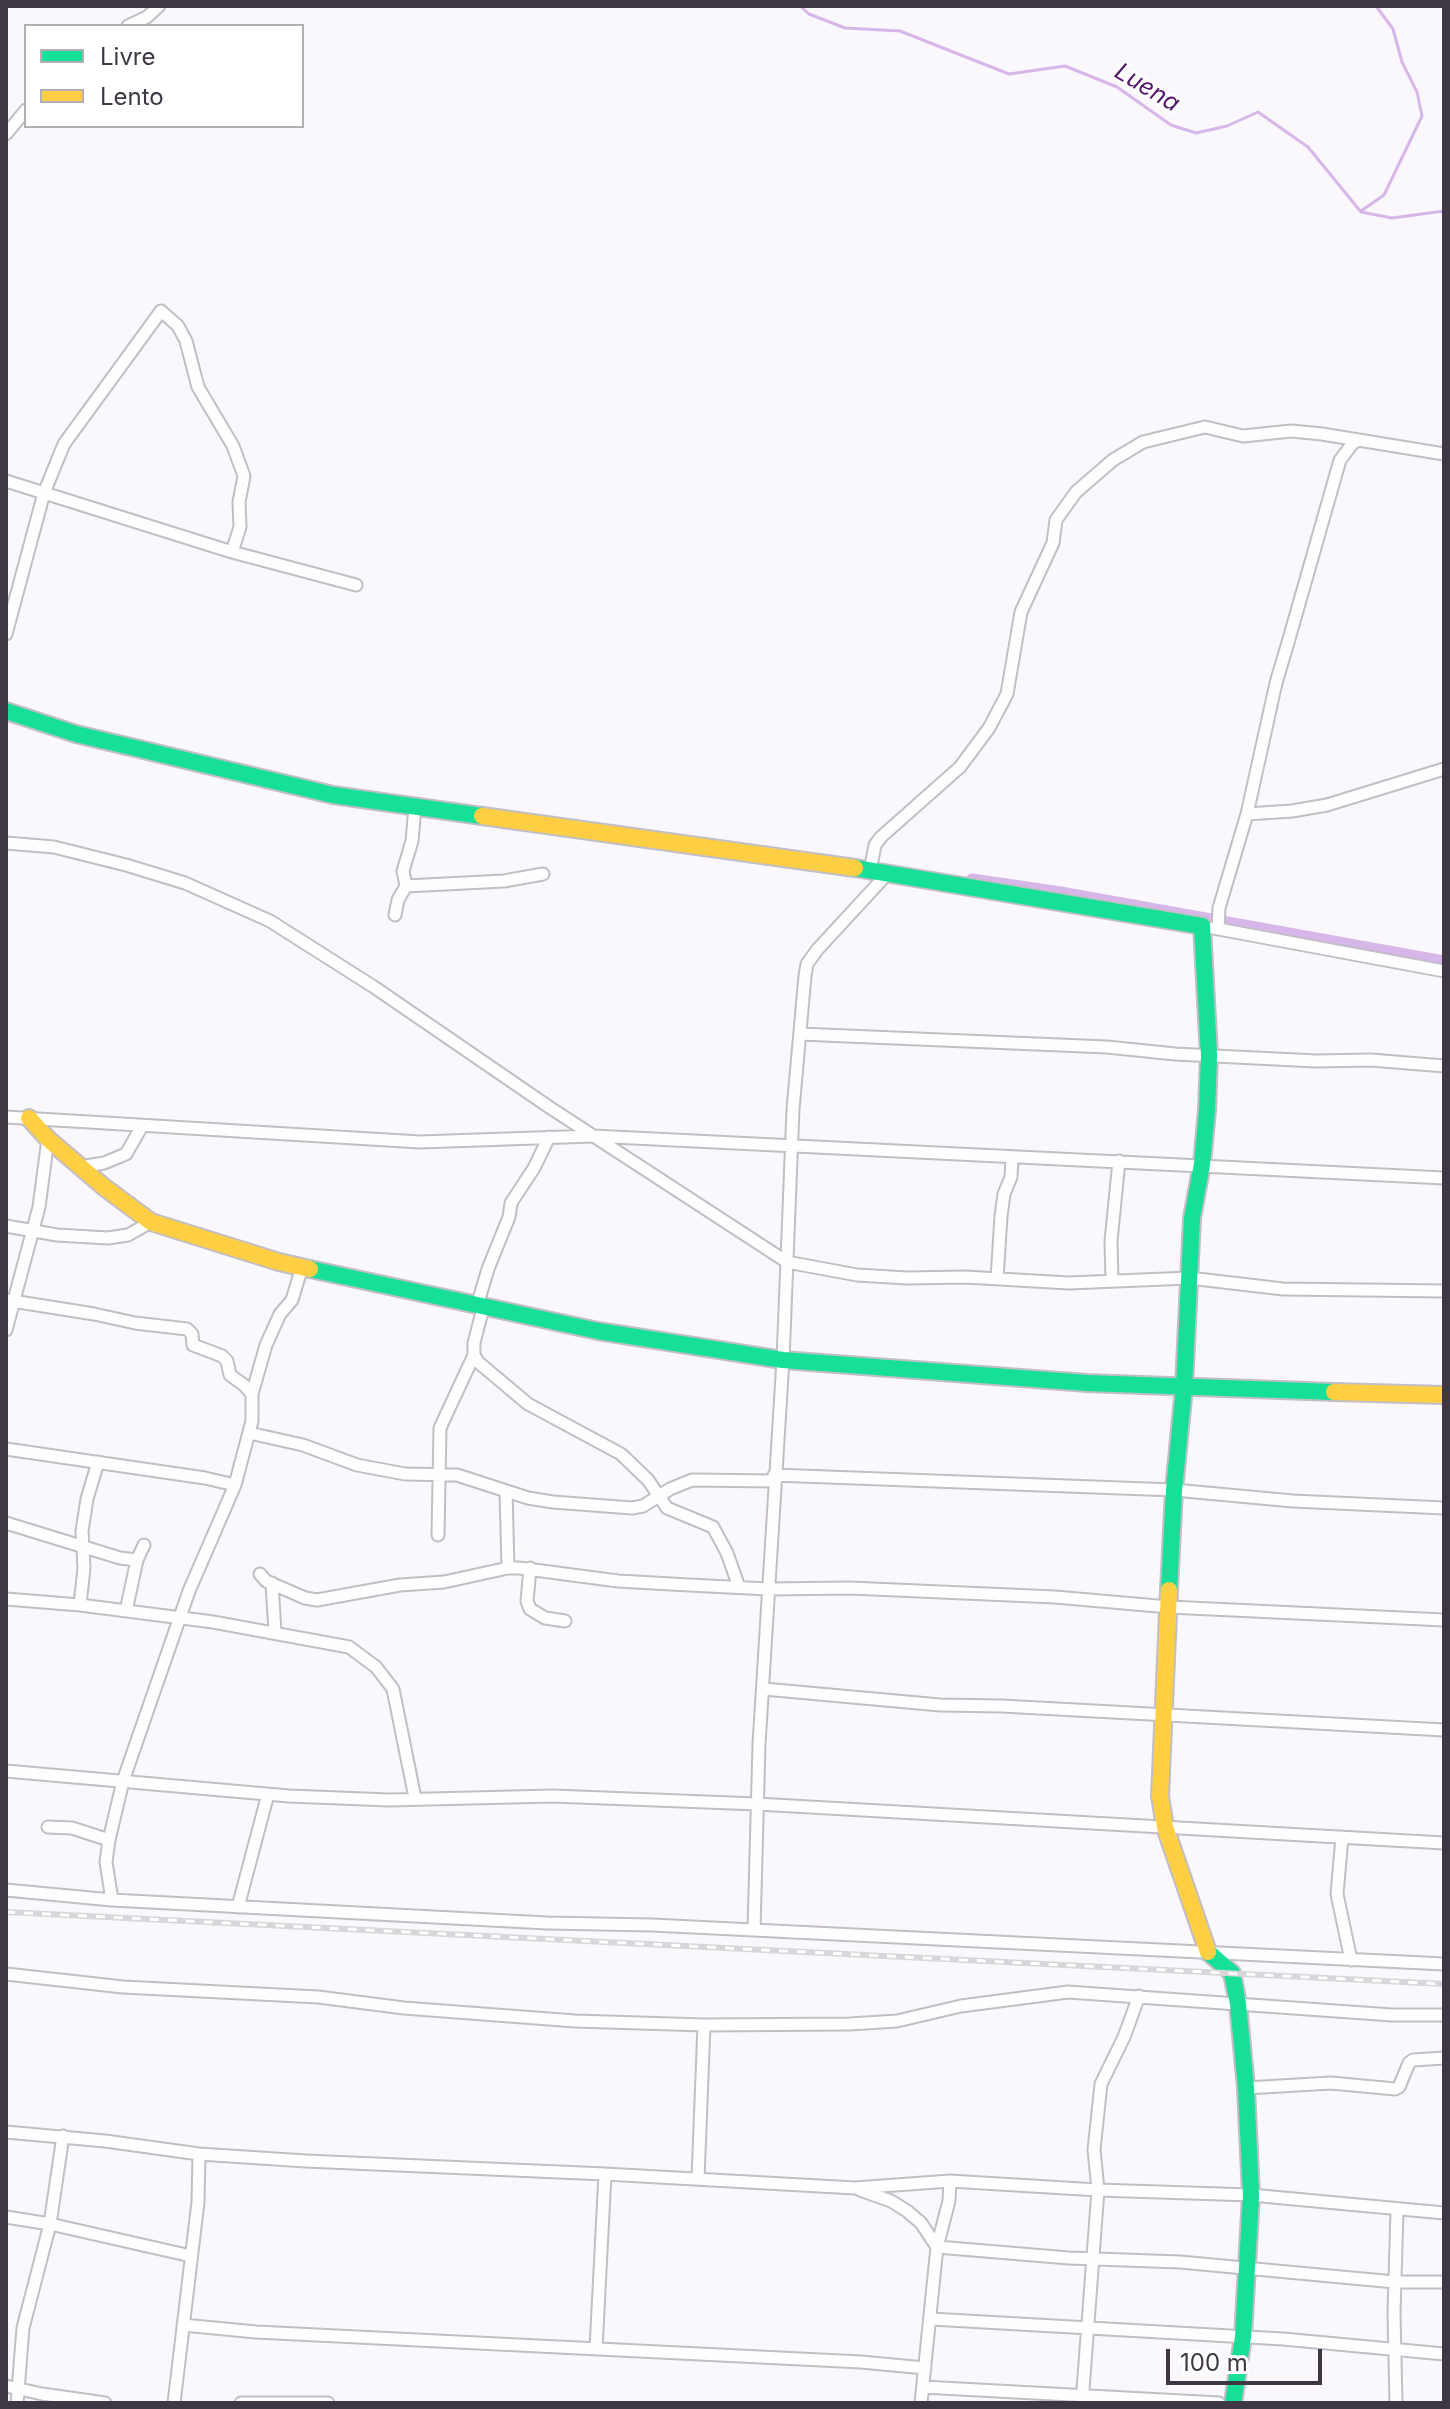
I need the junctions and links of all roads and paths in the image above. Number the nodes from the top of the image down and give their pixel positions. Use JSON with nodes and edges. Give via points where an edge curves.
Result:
{"nodes":[{"id":1,"x":159,"y":6,"type":"edge"},
{"id":2,"x":132,"y":24,"type":"edge"},
{"id":3,"x":24,"y":112,"type":"edge"},
{"id":4,"x":6,"y":134,"type":"edge"},
{"id":5,"x":1359,"y":440,"type":"junction"},
{"id":6,"x":1444,"y":454,"type":"edge"},
{"id":7,"x":6,"y":481,"type":"edge"},
{"id":8,"x":44,"y":493,"type":"junction"},
{"id":9,"x":232,"y":552,"type":"junction"},
{"id":10,"x":356,"y":585,"type":"dead end"},
{"id":11,"x":8,"y":620,"type":"edge"},
{"id":12,"x":6,"y":634,"type":"edge"},
{"id":13,"x":6,"y":711,"type":"edge"},
{"id":14,"x":1444,"y":769,"type":"edge"},
{"id":15,"x":415,"y":807,"type":"junction"},
{"id":16,"x":1247,"y":814,"type":"junction"},
{"id":17,"x":6,"y":843,"type":"edge"},
{"id":18,"x":870,"y":871,"type":"junction"},
{"id":19,"x":888,"y":873,"type":"junction"},
{"id":20,"x":543,"y":874,"type":"dead end"},
{"id":21,"x":406,"y":886,"type":"junction"},
{"id":22,"x":395,"y":915,"type":"dead end"},
{"id":23,"x":1210,"y":928,"type":"junction"},
{"id":24,"x":1444,"y":971,"type":"edge"},
{"id":25,"x":800,"y":1034,"type":"junction"},
{"id":26,"x":1209,"y":1056,"type":"junction"},
{"id":27,"x":1444,"y":1066,"type":"edge"},
{"id":28,"x":6,"y":1117,"type":"edge"},
{"id":29,"x":29,"y":1118,"type":"junction"},
{"id":30,"x":142,"y":1126,"type":"junction"},
{"id":31,"x":593,"y":1136,"type":"junction"},
{"id":32,"x":549,"y":1137,"type":"junction"},
{"id":33,"x":48,"y":1139,"type":"junction"},
{"id":34,"x":792,"y":1146,"type":"junction"},
{"id":35,"x":1012,"y":1157,"type":"junction"},
{"id":36,"x":1119,"y":1161,"type":"junction"},
{"id":37,"x":1202,"y":1164,"type":"junction"},
{"id":38,"x":80,"y":1167,"type":"junction"},
{"id":39,"x":1444,"y":1178,"type":"edge"},
{"id":40,"x":151,"y":1222,"type":"junction"},
{"id":41,"x":6,"y":1226,"type":"edge"},
{"id":42,"x":33,"y":1232,"type":"junction"},
{"id":43,"x":787,"y":1262,"type":"junction"},
{"id":44,"x":302,"y":1267,"type":"junction"},
{"id":45,"x":1189,"y":1278,"type":"junction"},
{"id":46,"x":997,"y":1279,"type":"junction"},
{"id":47,"x":1112,"y":1280,"type":"junction"},
{"id":48,"x":1444,"y":1291,"type":"edge"},
{"id":49,"x":10,"y":1301,"type":"edge"},
{"id":50,"x":480,"y":1307,"type":"junction"},
{"id":51,"x":6,"y":1330,"type":"edge"},
{"id":52,"x":474,"y":1355,"type":"junction"},
{"id":53,"x":783,"y":1360,"type":"junction"},
{"id":54,"x":1184,"y":1387,"type":"junction"},
{"id":55,"x":252,"y":1394,"type":"junction"},
{"id":56,"x":1444,"y":1395,"type":"edge"},
{"id":57,"x":249,"y":1433,"type":"junction"},
{"id":58,"x":6,"y":1449,"type":"edge"},
{"id":59,"x":98,"y":1462,"type":"junction"},
{"id":60,"x":439,"y":1475,"type":"junction"},
{"id":61,"x":774,"y":1478,"type":"junction"},
{"id":62,"x":235,"y":1485,"type":"junction"},
{"id":63,"x":1174,"y":1490,"type":"junction"},
{"id":64,"x":506,"y":1491,"type":"junction"},
{"id":65,"x":658,"y":1497,"type":"junction"},
{"id":66,"x":1444,"y":1508,"type":"edge"},
{"id":67,"x":6,"y":1523,"type":"edge"},
{"id":68,"x":438,"y":1535,"type":"dead end"},
{"id":69,"x":82,"y":1545,"type":"junction"},
{"id":70,"x":144,"y":1545,"type":"dead end"},
{"id":71,"x":137,"y":1560,"type":"junction"},
{"id":72,"x":508,"y":1568,"type":"junction"},
{"id":73,"x":530,"y":1568,"type":"junction"},
{"id":74,"x":260,"y":1574,"type":"dead end"},
{"id":75,"x":272,"y":1583,"type":"junction"},
{"id":76,"x":739,"y":1587,"type":"junction"},
{"id":77,"x":768,"y":1589,"type":"junction"},
{"id":78,"x":6,"y":1599,"type":"edge"},
{"id":79,"x":80,"y":1605,"type":"junction"},
{"id":80,"x":1169,"y":1607,"type":"junction"},
{"id":81,"x":126,"y":1611,"type":"junction"},
{"id":82,"x":180,"y":1618,"type":"junction"},
{"id":83,"x":1444,"y":1620,"type":"edge"},
{"id":84,"x":565,"y":1621,"type":"dead end"},
{"id":85,"x":275,"y":1632,"type":"junction"},
{"id":86,"x":764,"y":1689,"type":"junction"},
{"id":87,"x":1164,"y":1717,"type":"junction"},
{"id":88,"x":1444,"y":1730,"type":"edge"},
{"id":89,"x":6,"y":1771,"type":"edge"},
{"id":90,"x":123,"y":1781,"type":"junction"},
{"id":91,"x":268,"y":1794,"type":"junction"},
{"id":92,"x":415,"y":1798,"type":"junction"},
{"id":93,"x":757,"y":1804,"type":"junction"},
{"id":94,"x":48,"y":1827,"type":"dead end"},
{"id":95,"x":1165,"y":1827,"type":"junction"},
{"id":96,"x":1342,"y":1837,"type":"junction"},
{"id":97,"x":109,"y":1840,"type":"junction"},
{"id":98,"x":1444,"y":1843,"type":"edge"},
{"id":99,"x":6,"y":1890,"type":"edge"},
{"id":100,"x":112,"y":1900,"type":"junction"},
{"id":101,"x":238,"y":1907,"type":"junction"},
{"id":102,"x":754,"y":1930,"type":"junction"},
{"id":103,"x":1208,"y":1952,"type":"junction"},
{"id":104,"x":1351,"y":1960,"type":"junction"},
{"id":105,"x":1444,"y":1964,"type":"edge"},
{"id":106,"x":6,"y":1974,"type":"edge"},
{"id":107,"x":1139,"y":1996,"type":"junction"},
{"id":108,"x":1238,"y":2004,"type":"junction"},
{"id":109,"x":1444,"y":2015,"type":"edge"},
{"id":110,"x":704,"y":2025,"type":"junction"},
{"id":111,"x":1444,"y":2058,"type":"edge"},
{"id":112,"x":1246,"y":2088,"type":"junction"},
{"id":113,"x":6,"y":2132,"type":"edge"},
{"id":114,"x":63,"y":2136,"type":"junction"},
{"id":115,"x":199,"y":2154,"type":"junction"},
{"id":116,"x":605,"y":2174,"type":"junction"},
{"id":117,"x":698,"y":2179,"type":"junction"},
{"id":118,"x":950,"y":2181,"type":"junction"},
{"id":119,"x":855,"y":2188,"type":"junction"},
{"id":120,"x":1098,"y":2190,"type":"junction"},
{"id":121,"x":1251,"y":2195,"type":"junction"},
{"id":122,"x":1397,"y":2211,"type":"junction"},
{"id":123,"x":1444,"y":2213,"type":"edge"},
{"id":124,"x":6,"y":2217,"type":"edge"},
{"id":125,"x":50,"y":2224,"type":"junction"},
{"id":126,"x":937,"y":2247,"type":"junction"},
{"id":127,"x":191,"y":2256,"type":"junction"},
{"id":128,"x":1093,"y":2258,"type":"junction"},
{"id":129,"x":1248,"y":2268,"type":"junction"},
{"id":130,"x":1395,"y":2282,"type":"junction"},
{"id":131,"x":1444,"y":2282,"type":"edge"},
{"id":132,"x":931,"y":2319,"type":"junction"},
{"id":133,"x":183,"y":2325,"type":"junction"},
{"id":134,"x":1087,"y":2326,"type":"junction"},
{"id":135,"x":1243,"y":2337,"type":"junction"},
{"id":136,"x":596,"y":2349,"type":"junction"},
{"id":137,"x":1394,"y":2350,"type":"junction"},
{"id":138,"x":1444,"y":2354,"type":"edge"},
{"id":139,"x":925,"y":2368,"type":"junction"},
{"id":140,"x":923,"y":2387,"type":"junction"},
{"id":141,"x":11,"y":2388,"type":"edge"},
{"id":142,"x":1083,"y":2400,"type":"edge"},
{"id":143,"x":17,"y":2403,"type":"edge"},
{"id":144,"x":105,"y":2403,"type":"edge"},
{"id":145,"x":174,"y":2403,"type":"edge"},
{"id":146,"x":244,"y":2403,"type":"edge"},
{"id":147,"x":328,"y":2403,"type":"edge"},
{"id":148,"x":921,"y":2403,"type":"edge"},
{"id":149,"x":1219,"y":2403,"type":"edge"},
{"id":150,"x":1233,"y":2403,"type":"edge"},
{"id":151,"x":1396,"y":2403,"type":"edge"}],
"edges":[{"from":1,"to":2,"type":"street"},
{"from":3,"to":4,"type":"street"},
{"from":5,"to":6,"type":"street"},
{"from":5,"to":16,"type":"street","via":[[1340,460],[1276,683]]},
{"from":5,"to":18,"type":"street","via":[[1291,431],[1243,436],[1193,428],[1135,446],[1090,477],[1056,520],[1053,543],[1021,612],[1007,694],[989,728],[960,767],[881,837]]},
{"from":7,"to":8,"type":"street"},
{"from":8,"to":9,"type":"street"},
{"from":8,"to":9,"type":"street","via":[[64,444],[161,311],[186,341],[198,387],[233,446],[244,476],[240,527]]},
{"from":8,"to":11,"type":"street"},
{"from":9,"to":10,"type":"street"},
{"from":11,"to":12,"type":"street"},
{"from":13,"to":15,"type":"street","via":[[254,778]]},
{"from":14,"to":16,"type":"street","via":[[1327,805]]},
{"from":15,"to":18,"type":"street"},
{"from":15,"to":21,"type":"street","via":[[403,871]]},
{"from":16,"to":23,"type":"street"},
{"from":17,"to":31,"type":"street","via":[[86,853],[236,904],[374,987]]},
{"from":18,"to":19,"type":"street"},
{"from":19,"to":23,"type":"street"},
{"from":19,"to":25,"type":"street","via":[[807,964]]},
{"from":20,"to":21,"type":"street"},
{"from":21,"to":22,"type":"street"},
{"from":23,"to":24,"type":"street"},
{"from":23,"to":26,"type":"street"},
{"from":25,"to":26,"type":"street"},
{"from":25,"to":34,"type":"street"},
{"from":26,"to":27,"type":"street"},
{"from":26,"to":37,"type":"street"},
{"from":28,"to":29,"type":"street"},
{"from":29,"to":30,"type":"street"},
{"from":29,"to":33,"type":"street"},
{"from":30,"to":32,"type":"street","via":[[420,1142]]},
{"from":30,"to":38,"type":"street","via":[[126,1154]]},
{"from":31,"to":32,"type":"street"},
{"from":31,"to":34,"type":"street"},
{"from":31,"to":43,"type":"street"},
{"from":32,"to":50,"type":"street","via":[[511,1203]]},
{"from":33,"to":38,"type":"street"},
{"from":33,"to":42,"type":"street"},
{"from":34,"to":35,"type":"street"},
{"from":34,"to":43,"type":"street"},
{"from":35,"to":36,"type":"street"},
{"from":35,"to":46,"type":"street"},
{"from":36,"to":37,"type":"street"},
{"from":36,"to":47,"type":"street"},
{"from":37,"to":39,"type":"street"},
{"from":37,"to":45,"type":"street"},
{"from":38,"to":40,"type":"street"},
{"from":40,"to":42,"type":"street","via":[[128,1235],[108,1238]]},
{"from":40,"to":44,"type":"street"},
{"from":41,"to":42,"type":"street"},
{"from":42,"to":49,"type":"street"},
{"from":43,"to":46,"type":"street","via":[[857,1275]]},
{"from":43,"to":53,"type":"street"},
{"from":44,"to":50,"type":"street"},
{"from":44,"to":55,"type":"street","via":[[292,1300],[266,1345]]},
{"from":45,"to":47,"type":"street"},
{"from":45,"to":48,"type":"street","via":[[1283,1289]]},
{"from":45,"to":54,"type":"street"},
{"from":46,"to":47,"type":"street"},
{"from":49,"to":51,"type":"street"},
{"from":49,"to":55,"type":"street","via":[[187,1329],[193,1345],[222,1356],[230,1375]]},
{"from":50,"to":52,"type":"street"},
{"from":50,"to":53,"type":"street"},
{"from":52,"to":60,"type":"street","via":[[440,1428]]},
{"from":52,"to":65,"type":"street","via":[[528,1404],[621,1454]]},
{"from":53,"to":54,"type":"street"},
{"from":53,"to":61,"type":"street"},
{"from":54,"to":56,"type":"street"},
{"from":54,"to":63,"type":"street"},
{"from":55,"to":57,"type":"street"},
{"from":57,"to":60,"type":"street","via":[[357,1465]]},
{"from":57,"to":62,"type":"street"},
{"from":58,"to":59,"type":"street"},
{"from":59,"to":62,"type":"street"},
{"from":59,"to":69,"type":"street"},
{"from":60,"to":64,"type":"street","via":[[457,1475]]},
{"from":60,"to":68,"type":"street"},
{"from":61,"to":63,"type":"street"},
{"from":61,"to":65,"type":"street","via":[[692,1480]]},
{"from":61,"to":77,"type":"street"},
{"from":62,"to":82,"type":"street"},
{"from":63,"to":66,"type":"street"},
{"from":63,"to":80,"type":"street"},
{"from":64,"to":65,"type":"street","via":[[553,1502],[621,1508],[643,1506]]},
{"from":64,"to":72,"type":"street"},
{"from":65,"to":76,"type":"street","via":[[667,1508],[713,1527]]},
{"from":67,"to":69,"type":"street"},
{"from":69,"to":71,"type":"street"},
{"from":69,"to":79,"type":"street"},
{"from":70,"to":71,"type":"street"},
{"from":71,"to":81,"type":"street"},
{"from":72,"to":73,"type":"street"},
{"from":72,"to":75,"type":"street","via":[[317,1600]]},
{"from":73,"to":76,"type":"street","via":[[618,1581]]},
{"from":73,"to":84,"type":"street","via":[[530,1609]]},
{"from":74,"to":75,"type":"street"},
{"from":75,"to":85,"type":"street"},
{"from":76,"to":77,"type":"street"},
{"from":77,"to":80,"type":"street","via":[[1055,1597]]},
{"from":77,"to":86,"type":"street"},
{"from":78,"to":79,"type":"street"},
{"from":79,"to":81,"type":"street"},
{"from":80,"to":83,"type":"street"},
{"from":80,"to":87,"type":"street"},
{"from":81,"to":82,"type":"street"},
{"from":82,"to":85,"type":"street"},
{"from":82,"to":90,"type":"street"},
{"from":85,"to":92,"type":"street","via":[[349,1647],[388,1680]]},
{"from":86,"to":87,"type":"street"},
{"from":86,"to":93,"type":"street"},
{"from":87,"to":88,"type":"street"},
{"from":87,"to":95,"type":"street","via":[[1160,1796]]},
{"from":89,"to":90,"type":"street"},
{"from":90,"to":91,"type":"street"},
{"from":90,"to":97,"type":"street"},
{"from":91,"to":92,"type":"street"},
{"from":91,"to":101,"type":"street"},
{"from":92,"to":93,"type":"street","via":[[553,1796]]},
{"from":93,"to":95,"type":"street"},
{"from":93,"to":102,"type":"street"},
{"from":94,"to":97,"type":"street","via":[[72,1828]]},
{"from":95,"to":96,"type":"street"},
{"from":95,"to":103,"type":"street"},
{"from":96,"to":98,"type":"street"},
{"from":96,"to":104,"type":"street","via":[[1337,1894]]},
{"from":97,"to":100,"type":"street","via":[[106,1862]]},
{"from":99,"to":100,"type":"street"},
{"from":100,"to":101,"type":"street"},
{"from":101,"to":102,"type":"street"},
{"from":102,"to":103,"type":"street"},
{"from":103,"to":104,"type":"street"},
{"from":103,"to":108,"type":"street","via":[[1232,1973]]},
{"from":104,"to":105,"type":"street"},
{"from":106,"to":110,"type":"street","via":[[123,1987],[318,1997],[489,2016]]},
{"from":107,"to":108,"type":"street"},
{"from":107,"to":110,"type":"street","via":[[1068,1992],[961,2006],[897,2021]]},
{"from":107,"to":120,"type":"street","via":[[1101,2084],[1094,2150]]},
{"from":108,"to":109,"type":"street"},
{"from":108,"to":112,"type":"street"},
{"from":110,"to":117,"type":"street"},
{"from":111,"to":112,"type":"street","via":[[1413,2060],[1395,2089],[1331,2083]]},
{"from":112,"to":121,"type":"street"},
{"from":113,"to":114,"type":"street"},
{"from":114,"to":115,"type":"street"},
{"from":114,"to":125,"type":"street"},
{"from":115,"to":116,"type":"street"},
{"from":115,"to":127,"type":"street"},
{"from":116,"to":117,"type":"street"},
{"from":116,"to":136,"type":"street"},
{"from":117,"to":119,"type":"street"},
{"from":118,"to":119,"type":"street"},
{"from":118,"to":120,"type":"street"},
{"from":118,"to":126,"type":"street"},
{"from":119,"to":126,"type":"street","via":[[907,2211]]},
{"from":120,"to":121,"type":"street"},
{"from":120,"to":128,"type":"street"},
{"from":121,"to":122,"type":"street"},
{"from":121,"to":129,"type":"street"},
{"from":122,"to":123,"type":"street"},
{"from":122,"to":130,"type":"street"},
{"from":124,"to":125,"type":"street"},
{"from":125,"to":127,"type":"street"},
{"from":125,"to":141,"type":"street"},
{"from":126,"to":128,"type":"street"},
{"from":126,"to":132,"type":"street"},
{"from":127,"to":133,"type":"street"},
{"from":128,"to":129,"type":"street"},
{"from":128,"to":134,"type":"street"},
{"from":129,"to":130,"type":"street"},
{"from":129,"to":135,"type":"street"},
{"from":130,"to":131,"type":"street"},
{"from":130,"to":137,"type":"street"},
{"from":132,"to":134,"type":"street"},
{"from":132,"to":139,"type":"street"},
{"from":133,"to":136,"type":"street"},
{"from":133,"to":145,"type":"street"},
{"from":134,"to":135,"type":"street"},
{"from":134,"to":142,"type":"street"},
{"from":135,"to":137,"type":"street"},
{"from":135,"to":150,"type":"street"},
{"from":136,"to":139,"type":"street"},
{"from":137,"to":138,"type":"street"},
{"from":137,"to":151,"type":"street"},
{"from":139,"to":140,"type":"street"},
{"from":140,"to":142,"type":"street"},
{"from":140,"to":148,"type":"street"},
{"from":141,"to":143,"type":"street"},
{"from":141,"to":144,"type":"street"},
{"from":142,"to":149,"type":"street"},
{"from":146,"to":147,"type":"street"}]}
